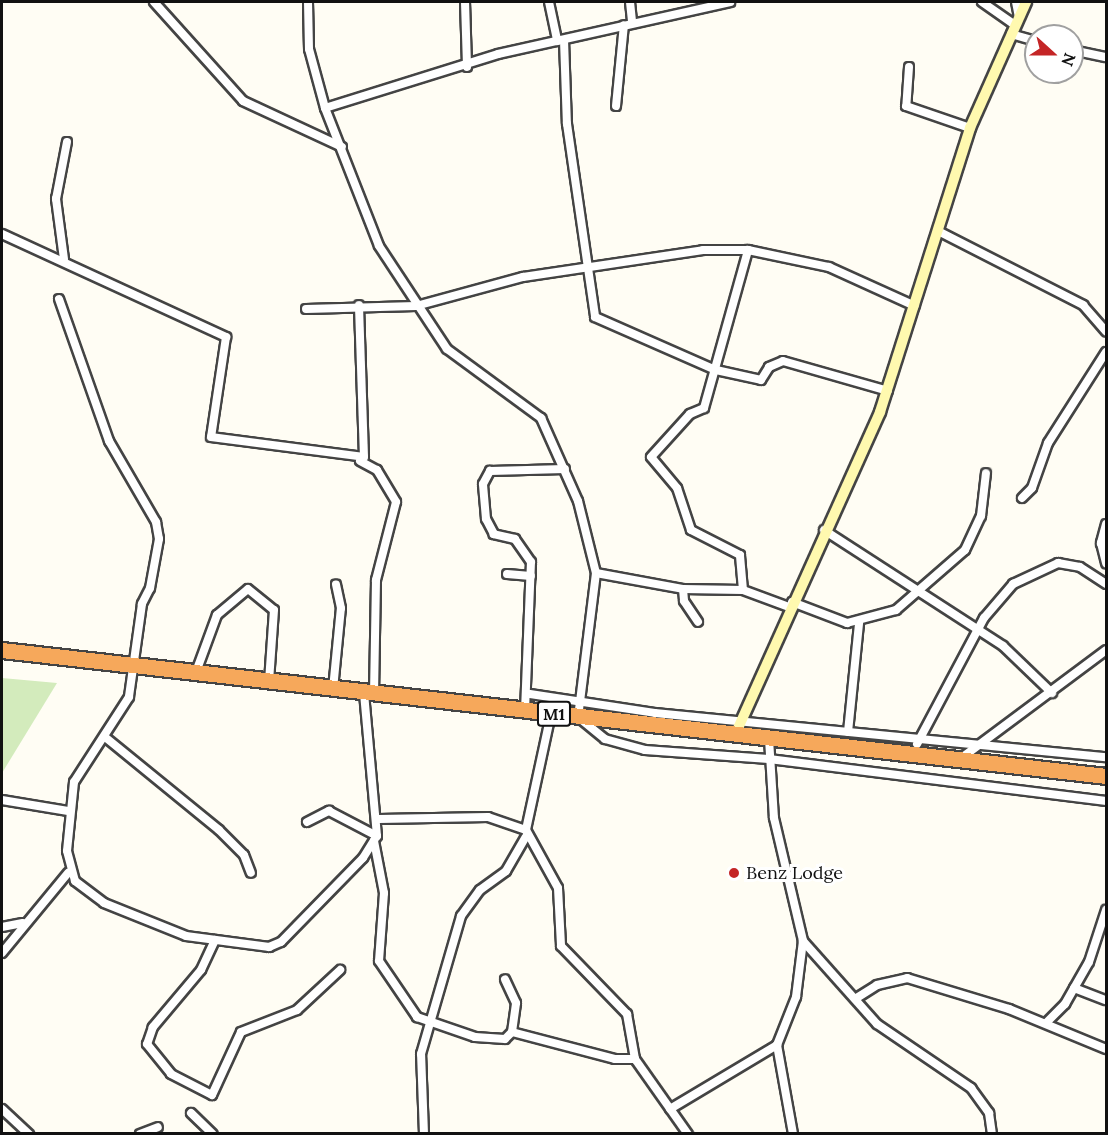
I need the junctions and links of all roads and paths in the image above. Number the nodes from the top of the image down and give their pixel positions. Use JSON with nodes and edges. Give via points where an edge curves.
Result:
{"nodes":[{"id":1,"x":154,"y":2,"type":"edge"},
{"id":2,"x":308,"y":2,"type":"edge"},
{"id":3,"x":465,"y":2,"type":"edge"},
{"id":4,"x":549,"y":2,"type":"edge"},
{"id":5,"x":630,"y":2,"type":"edge"},
{"id":6,"x":730,"y":2,"type":"edge"},
{"id":7,"x":982,"y":2,"type":"edge"},
{"id":8,"x":1016,"y":2,"type":"edge"},
{"id":9,"x":1026,"y":2,"type":"edge"},
{"id":10,"x":628,"y":24,"type":"junction"},
{"id":11,"x":1015,"y":25,"type":"junction"},
{"id":12,"x":1024,"y":31,"type":"edge"},
{"id":13,"x":561,"y":40,"type":"junction"},
{"id":14,"x":1084,"y":52,"type":"edge"},
{"id":15,"x":1107,"y":57,"type":"edge"},
{"id":16,"x":467,"y":67,"type":"junction"},
{"id":17,"x":909,"y":67,"type":"dead end"},
{"id":18,"x":616,"y":105,"type":"dead end"},
{"id":19,"x":325,"y":108,"type":"junction"},
{"id":20,"x":970,"y":128,"type":"junction"},
{"id":21,"x":67,"y":142,"type":"dead end"},
{"id":22,"x":342,"y":147,"type":"junction"},
{"id":23,"x":940,"y":232,"type":"junction"},
{"id":24,"x":2,"y":234,"type":"edge"},
{"id":25,"x":748,"y":250,"type":"junction"},
{"id":26,"x":64,"y":259,"type":"junction"},
{"id":27,"x":585,"y":269,"type":"junction"},
{"id":28,"x":59,"y":299,"type":"dead end"},
{"id":29,"x":358,"y":305,"type":"junction"},
{"id":30,"x":416,"y":306,"type":"junction"},
{"id":31,"x":915,"y":306,"type":"junction"},
{"id":32,"x":306,"y":309,"type":"dead end"},
{"id":33,"x":1107,"y":331,"type":"edge"},
{"id":34,"x":1107,"y":352,"type":"edge"},
{"id":35,"x":716,"y":370,"type":"junction"},
{"id":36,"x":888,"y":391,"type":"junction"},
{"id":37,"x":360,"y":461,"type":"junction"},
{"id":38,"x":565,"y":469,"type":"junction"},
{"id":39,"x":986,"y":473,"type":"dead end"},
{"id":40,"x":1022,"y":498,"type":"dead end"},
{"id":41,"x":1106,"y":524,"type":"edge"},
{"id":42,"x":824,"y":530,"type":"junction"},
{"id":43,"x":1107,"y":563,"type":"edge"},
{"id":44,"x":596,"y":573,"type":"junction"},
{"id":45,"x":507,"y":574,"type":"dead end"},
{"id":46,"x":531,"y":576,"type":"junction"},
{"id":47,"x":1107,"y":584,"type":"edge"},
{"id":48,"x":336,"y":585,"type":"dead end"},
{"id":49,"x":917,"y":587,"type":"junction"},
{"id":50,"x":683,"y":590,"type":"junction"},
{"id":51,"x":743,"y":590,"type":"junction"},
{"id":52,"x":790,"y":604,"type":"junction"},
{"id":53,"x":698,"y":622,"type":"dead end"},
{"id":54,"x":859,"y":623,"type":"junction"},
{"id":55,"x":979,"y":629,"type":"junction"},
{"id":56,"x":2,"y":650,"type":"edge"},
{"id":57,"x":1107,"y":650,"type":"edge"},
{"id":58,"x":132,"y":666,"type":"junction"},
{"id":59,"x":196,"y":673,"type":"junction"},
{"id":60,"x":269,"y":681,"type":"junction"},
{"id":61,"x":333,"y":689,"type":"junction"},
{"id":62,"x":369,"y":692,"type":"junction"},
{"id":63,"x":1052,"y":693,"type":"junction"},
{"id":64,"x":530,"y":694,"type":"junction"},
{"id":65,"x":579,"y":700,"type":"junction"},
{"id":66,"x":525,"y":711,"type":"junction"},
{"id":67,"x":551,"y":714,"type":"junction"},
{"id":68,"x":578,"y":717,"type":"junction"},
{"id":69,"x":742,"y":719,"type":"junction"},
{"id":70,"x":848,"y":732,"type":"junction"},
{"id":71,"x":735,"y":735,"type":"junction"},
{"id":72,"x":105,"y":737,"type":"junction"},
{"id":73,"x":770,"y":739,"type":"junction"},
{"id":74,"x":975,"y":746,"type":"junction"},
{"id":75,"x":916,"y":748,"type":"junction"},
{"id":76,"x":1107,"y":758,"type":"edge"},
{"id":77,"x":769,"y":759,"type":"junction"},
{"id":78,"x":959,"y":760,"type":"junction"},
{"id":79,"x":1107,"y":776,"type":"edge"},
{"id":80,"x":2,"y":800,"type":"edge"},
{"id":81,"x":1107,"y":801,"type":"edge"},
{"id":82,"x":68,"y":811,"type":"junction"},
{"id":83,"x":379,"y":819,"type":"junction"},
{"id":84,"x":307,"y":822,"type":"dead end"},
{"id":85,"x":526,"y":834,"type":"junction"},
{"id":86,"x":376,"y":839,"type":"junction"},
{"id":87,"x":68,"y":873,"type":"junction"},
{"id":88,"x":251,"y":873,"type":"dead end"},
{"id":89,"x":1107,"y":910,"type":"edge"},
{"id":90,"x":23,"y":923,"type":"junction"},
{"id":91,"x":2,"y":927,"type":"edge"},
{"id":92,"x":215,"y":940,"type":"junction"},
{"id":93,"x":802,"y":941,"type":"junction"},
{"id":94,"x":2,"y":953,"type":"edge"},
{"id":95,"x":340,"y":970,"type":"dead end"},
{"id":96,"x":505,"y":979,"type":"dead end"},
{"id":97,"x":1074,"y":988,"type":"junction"},
{"id":98,"x":855,"y":999,"type":"junction"},
{"id":99,"x":1107,"y":1000,"type":"edge"},
{"id":100,"x":1046,"y":1023,"type":"junction"},
{"id":101,"x":427,"y":1024,"type":"junction"},
{"id":102,"x":512,"y":1032,"type":"junction"},
{"id":103,"x":777,"y":1045,"type":"junction"},
{"id":104,"x":1107,"y":1050,"type":"edge"},
{"id":105,"x":635,"y":1059,"type":"junction"},
{"id":106,"x":2,"y":1109,"type":"edge"},
{"id":107,"x":670,"y":1109,"type":"junction"},
{"id":108,"x":191,"y":1113,"type":"dead end"},
{"id":109,"x":158,"y":1127,"type":"dead end"},
{"id":110,"x":29,"y":1134,"type":"edge"},
{"id":111,"x":140,"y":1134,"type":"edge"},
{"id":112,"x":213,"y":1134,"type":"edge"},
{"id":113,"x":424,"y":1134,"type":"edge"},
{"id":114,"x":688,"y":1134,"type":"edge"},
{"id":115,"x":793,"y":1134,"type":"edge"},
{"id":116,"x":992,"y":1134,"type":"edge"}],
"edges":[{"from":1,"to":22,"type":"street","via":[[232,93]]},
{"from":2,"to":19,"type":"street","via":[[309,49]]},
{"from":3,"to":16,"type":"street"},
{"from":4,"to":13,"type":"street"},
{"from":5,"to":10,"type":"street"},
{"from":6,"to":10,"type":"street"},
{"from":7,"to":11,"type":"street"},
{"from":8,"to":11,"type":"street"},
{"from":9,"to":11,"type":"street"},
{"from":10,"to":13,"type":"street"},
{"from":10,"to":18,"type":"street"},
{"from":11,"to":12,"type":"street"},
{"from":11,"to":20,"type":"street"},
{"from":13,"to":16,"type":"street","via":[[498,54]]},
{"from":13,"to":27,"type":"street"},
{"from":14,"to":15,"type":"street"},
{"from":16,"to":19,"type":"street","via":[[435,72]]},
{"from":17,"to":20,"type":"street","via":[[906,106]]},
{"from":19,"to":22,"type":"street"},
{"from":20,"to":23,"type":"street"},
{"from":21,"to":26,"type":"street","via":[[56,199]]},
{"from":22,"to":30,"type":"street","via":[[369,225]]},
{"from":23,"to":31,"type":"street"},
{"from":23,"to":33,"type":"street","via":[[1083,305]]},
{"from":24,"to":26,"type":"street"},
{"from":25,"to":27,"type":"street","via":[[704,250]]},
{"from":25,"to":31,"type":"street","via":[[852,274]]},
{"from":25,"to":35,"type":"street"},
{"from":26,"to":37,"type":"street","via":[[226,337],[211,437]]},
{"from":27,"to":30,"type":"street","via":[[523,277]]},
{"from":27,"to":35,"type":"street","via":[[595,317]]},
{"from":28,"to":58,"type":"street","via":[[109,441],[158,529]]},
{"from":29,"to":30,"type":"street"},
{"from":29,"to":32,"type":"street"},
{"from":29,"to":37,"type":"street","via":[[365,423]]},
{"from":30,"to":38,"type":"street","via":[[447,349],[541,418]]},
{"from":31,"to":36,"type":"street"},
{"from":34,"to":40,"type":"street","via":[[1048,443],[1032,488]]},
{"from":35,"to":36,"type":"street","via":[[761,380],[769,367],[783,361]]},
{"from":35,"to":51,"type":"street","via":[[704,408],[690,414],[651,457],[677,488],[691,530],[740,555]]},
{"from":36,"to":42,"type":"street"},
{"from":37,"to":62,"type":"street","via":[[377,470],[396,502],[376,580]]},
{"from":38,"to":44,"type":"street"},
{"from":38,"to":46,"type":"street","via":[[485,475],[486,519],[497,539],[515,539],[531,562]]},
{"from":39,"to":49,"type":"street","via":[[981,516],[965,550],[939,576]]},
{"from":41,"to":43,"type":"street","via":[[1101,543]]},
{"from":42,"to":49,"type":"street"},
{"from":42,"to":52,"type":"street"},
{"from":44,"to":50,"type":"street"},
{"from":44,"to":65,"type":"street"},
{"from":45,"to":46,"type":"street"},
{"from":46,"to":64,"type":"street"},
{"from":47,"to":55,"type":"street","via":[[1069,563],[1047,565],[1013,584]]},
{"from":48,"to":61,"type":"street","via":[[341,608]]},
{"from":49,"to":54,"type":"street","via":[[896,610]]},
{"from":49,"to":55,"type":"street"},
{"from":50,"to":51,"type":"street"},
{"from":50,"to":53,"type":"street","via":[[684,601]]},
{"from":51,"to":52,"type":"street"},
{"from":52,"to":54,"type":"street"},
{"from":52,"to":69,"type":"street"},
{"from":54,"to":70,"type":"street"},
{"from":55,"to":63,"type":"street","via":[[1023,661]]},
{"from":55,"to":75,"type":"street"},
{"from":56,"to":58,"type":"highway","number":"M1"},
{"from":57,"to":63,"type":"street"},
{"from":58,"to":59,"type":"highway","number":"M1"},
{"from":58,"to":72,"type":"street","via":[[129,697]]},
{"from":59,"to":60,"type":"highway","number":"M1"},
{"from":59,"to":60,"type":"street","via":[[217,615],[248,589],[274,610]]},
{"from":60,"to":61,"type":"highway","number":"M1"},
{"from":61,"to":62,"type":"highway","number":"M1"},
{"from":62,"to":66,"type":"highway","number":"M1"},
{"from":62,"to":83,"type":"street","via":[[365,745]]},
{"from":63,"to":74,"type":"street"},
{"from":64,"to":65,"type":"street"},
{"from":64,"to":66,"type":"street"},
{"from":65,"to":68,"type":"street"},
{"from":65,"to":69,"type":"street"},
{"from":66,"to":67,"type":"highway","number":"M1"},
{"from":67,"to":68,"type":"highway","number":"M1"},
{"from":67,"to":85,"type":"street"},
{"from":68,"to":71,"type":"highway","number":"M1"},
{"from":68,"to":77,"type":"street","via":[[605,739],[645,750]]},
{"from":69,"to":70,"type":"street"},
{"from":69,"to":71,"type":"street"},
{"from":70,"to":75,"type":"street"},
{"from":71,"to":73,"type":"highway","number":"M1"},
{"from":72,"to":82,"type":"street","via":[[74,782]]},
{"from":72,"to":88,"type":"street","via":[[219,830],[244,855]]},
{"from":73,"to":75,"type":"highway","number":"M1"},
{"from":73,"to":77,"type":"street"},
{"from":74,"to":75,"type":"street"},
{"from":74,"to":76,"type":"street"},
{"from":74,"to":78,"type":"street"},
{"from":75,"to":78,"type":"highway","number":"M1"},
{"from":77,"to":81,"type":"street"},
{"from":77,"to":93,"type":"street","via":[[774,818]]},
{"from":78,"to":79,"type":"highway","number":"M1"},
{"from":80,"to":82,"type":"street"},
{"from":82,"to":87,"type":"street"},
{"from":83,"to":85,"type":"street","via":[[488,817]]},
{"from":83,"to":86,"type":"street"},
{"from":84,"to":86,"type":"street","via":[[329,811]]},
{"from":85,"to":101,"type":"street","via":[[506,871],[465,909],[448,975]]},
{"from":85,"to":105,"type":"street","via":[[558,888],[561,946],[627,1014]]},
{"from":86,"to":92,"type":"street","via":[[275,946]]},
{"from":86,"to":101,"type":"street","via":[[384,893],[379,961],[409,1009]]},
{"from":87,"to":90,"type":"street"},
{"from":87,"to":92,"type":"street","via":[[104,903],[168,931]]},
{"from":89,"to":97,"type":"street"},
{"from":90,"to":91,"type":"street"},
{"from":90,"to":94,"type":"street"},
{"from":92,"to":95,"type":"street","via":[[201,970],[153,1027],[147,1044],[171,1074],[212,1095],[241,1032],[297,1010]]},
{"from":93,"to":98,"type":"street"},
{"from":93,"to":103,"type":"street","via":[[796,997]]},
{"from":96,"to":102,"type":"street","via":[[516,1003]]},
{"from":97,"to":99,"type":"street"},
{"from":97,"to":100,"type":"street"},
{"from":98,"to":100,"type":"street","via":[[877,985],[906,978]]},
{"from":98,"to":116,"type":"street","via":[[877,1024],[971,1088],[989,1113]]},
{"from":100,"to":104,"type":"street"},
{"from":101,"to":102,"type":"street","via":[[495,1041]]},
{"from":101,"to":113,"type":"street","via":[[418,1072]]},
{"from":102,"to":105,"type":"street","via":[[615,1059]]},
{"from":103,"to":107,"type":"street"},
{"from":103,"to":115,"type":"street"},
{"from":105,"to":107,"type":"street"},
{"from":106,"to":110,"type":"street"},
{"from":107,"to":114,"type":"street"},
{"from":108,"to":112,"type":"street"},
{"from":109,"to":111,"type":"street"}]}
